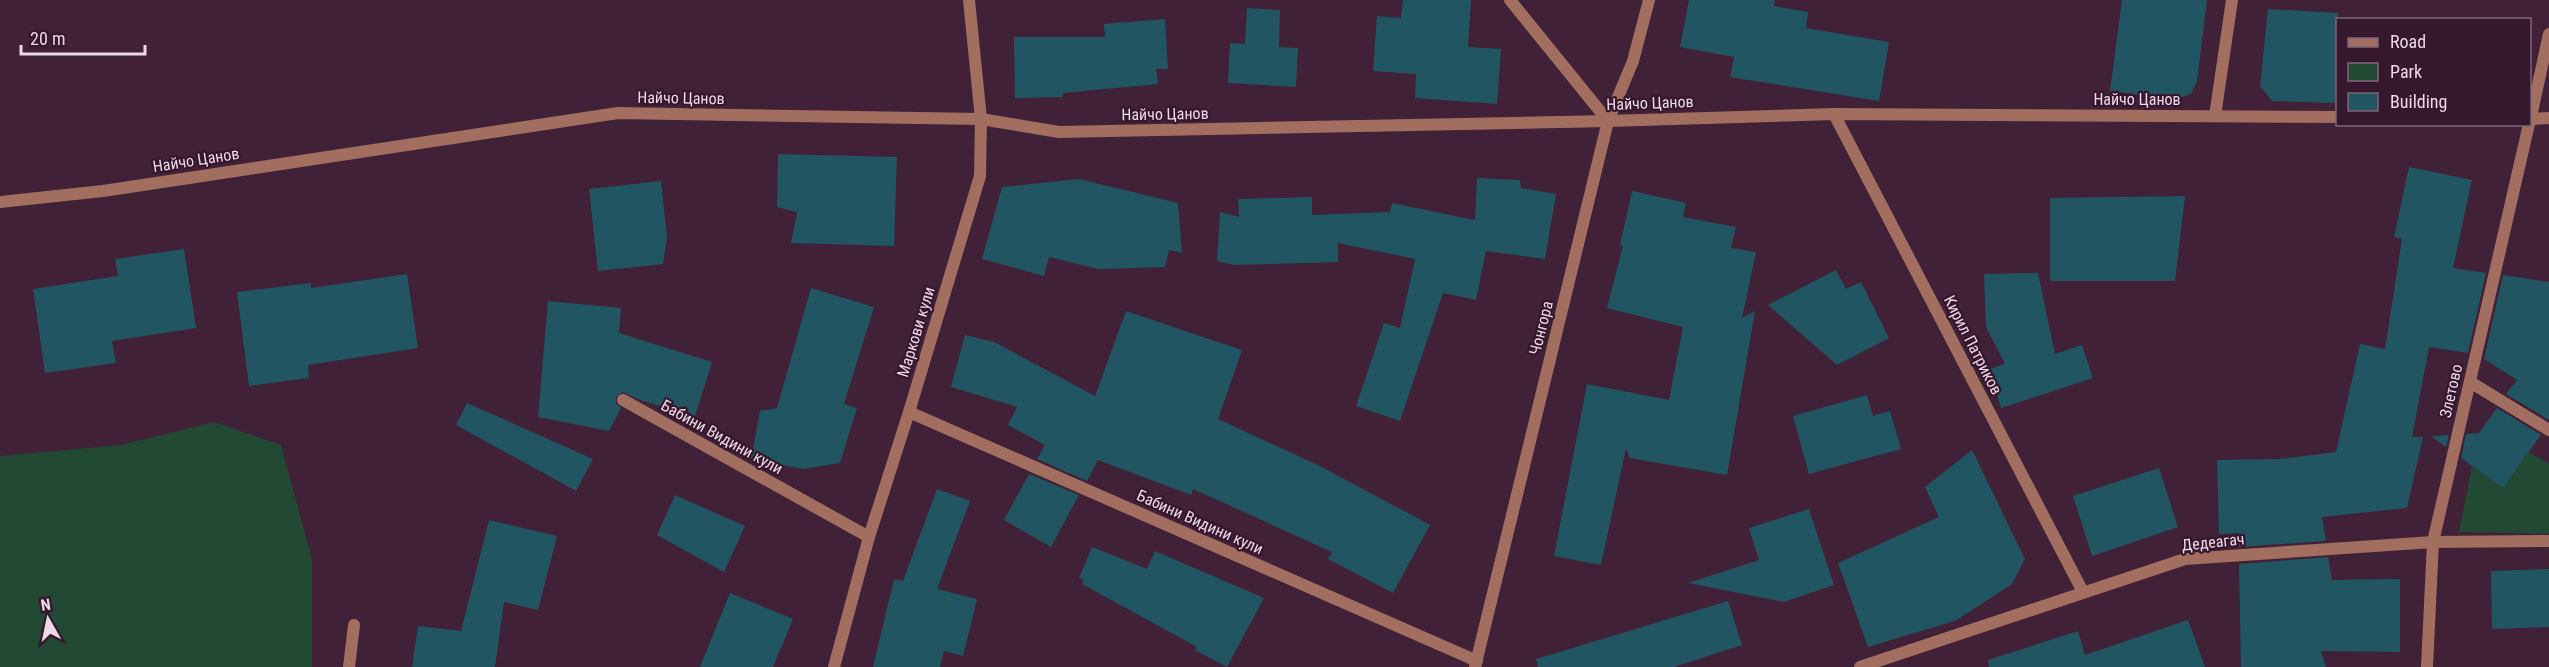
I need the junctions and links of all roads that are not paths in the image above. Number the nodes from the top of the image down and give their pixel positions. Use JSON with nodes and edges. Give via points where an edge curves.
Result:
{"nodes":[{"id":1,"x":969,"y":0,"type":"edge"},
{"id":2,"x":1510,"y":0,"type":"edge"},
{"id":3,"x":1649,"y":0,"type":"edge"},
{"id":4,"x":2232,"y":0,"type":"edge"},
{"id":5,"x":2549,"y":34,"type":"edge"},
{"id":6,"x":2531,"y":112,"type":"edge"},
{"id":7,"x":1834,"y":114,"type":"junction"},
{"id":8,"x":2215,"y":116,"type":"junction"},
{"id":9,"x":2336,"y":117,"type":"edge"},
{"id":10,"x":2549,"y":118,"type":"edge"},
{"id":11,"x":981,"y":119,"type":"junction"},
{"id":12,"x":1608,"y":121,"type":"junction"},
{"id":13,"x":2531,"y":121,"type":"edge"},
{"id":14,"x":2528,"y":126,"type":"edge"},
{"id":15,"x":0,"y":202,"type":"edge"},
{"id":16,"x":2470,"y":382,"type":"junction"},
{"id":17,"x":623,"y":400,"type":"dead end"},
{"id":18,"x":909,"y":412,"type":"junction"},
{"id":19,"x":2549,"y":430,"type":"edge"},
{"id":20,"x":869,"y":537,"type":"junction"},
{"id":21,"x":2549,"y":541,"type":"edge"},
{"id":22,"x":2433,"y":542,"type":"junction"},
{"id":23,"x":2083,"y":592,"type":"junction"},
{"id":24,"x":354,"y":625,"type":"dead end"},
{"id":25,"x":1476,"y":664,"type":"edge"},
{"id":26,"x":349,"y":667,"type":"edge"},
{"id":27,"x":834,"y":667,"type":"edge"},
{"id":28,"x":1860,"y":667,"type":"edge"},
{"id":29,"x":2427,"y":667,"type":"edge"}],
"edges":[{"from":1,"to":11,"type":"street","name":"Маркови кули"},
{"from":2,"to":12,"type":"street"},
{"from":3,"to":12,"type":"street","name":"Чонгора","via":[[1633,61]]},
{"from":4,"to":8,"type":"street"},
{"from":5,"to":6,"type":"street","name":"Злетово"},
{"from":7,"to":8,"type":"street","name":"Найчо Цанов"},
{"from":7,"to":12,"type":"street","name":"Найчо Цанов"},
{"from":7,"to":23,"type":"street","name":"Кирил Патриков"},
{"from":8,"to":9,"type":"street","name":"Найчо Цанов"},
{"from":10,"to":13,"type":"street"},
{"from":11,"to":12,"type":"street","name":"Найчо Цанов","via":[[1059,132]]},
{"from":11,"to":15,"type":"street","name":"Найчо Цанов","via":[[618,113],[103,191]]},
{"from":11,"to":18,"type":"street","name":"Маркови кули","via":[[980,176]]},
{"from":12,"to":25,"type":"street","name":"Чонгора"},
{"from":14,"to":16,"type":"street","name":"Злетово"},
{"from":16,"to":19,"type":"street"},
{"from":16,"to":22,"type":"street","name":"Злетово"},
{"from":17,"to":20,"type":"street","name":"Бабини Видини кули"},
{"from":18,"to":20,"type":"street","name":"Маркови кули"},
{"from":18,"to":25,"type":"street","name":"Бабини Видини кули"},
{"from":20,"to":27,"type":"street","name":"Маркови кули"},
{"from":21,"to":22,"type":"street","name":"Дедеагач"},
{"from":22,"to":23,"type":"street","name":"Дедеагач","via":[[2186,559]]},
{"from":22,"to":29,"type":"street","name":"Злетово"},
{"from":23,"to":28,"type":"street","name":"Дедеагач"},
{"from":24,"to":26,"type":"street"}]}
